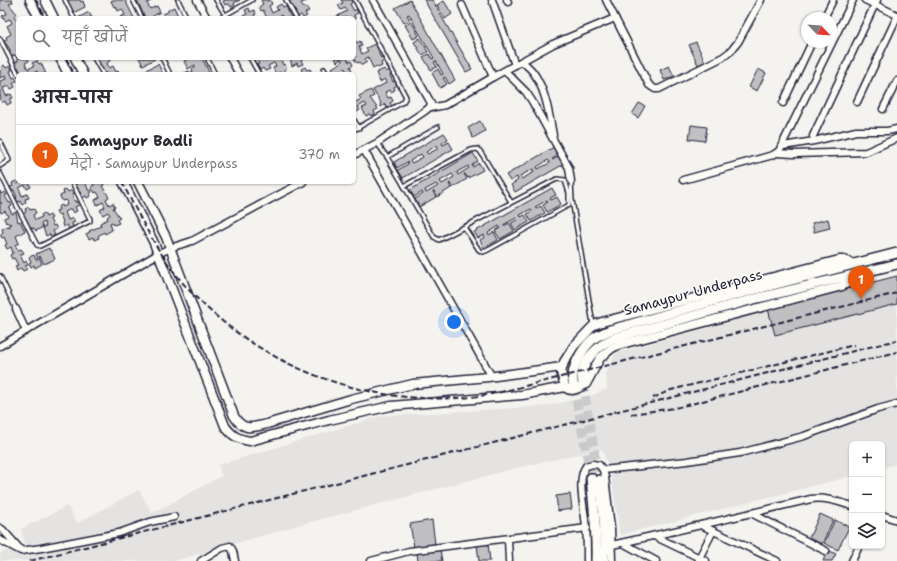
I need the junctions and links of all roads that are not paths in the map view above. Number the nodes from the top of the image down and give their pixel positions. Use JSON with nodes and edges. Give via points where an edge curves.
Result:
{"nodes":[{"id":1,"x":30,"y":0,"type":"edge"},
{"id":2,"x":45,"y":0,"type":"edge"},
{"id":3,"x":65,"y":0,"type":"edge"},
{"id":4,"x":133,"y":0,"type":"edge"},
{"id":5,"x":178,"y":0,"type":"edge"},
{"id":6,"x":197,"y":0,"type":"edge"},
{"id":7,"x":216,"y":0,"type":"edge"},
{"id":8,"x":252,"y":0,"type":"edge"},
{"id":9,"x":286,"y":0,"type":"edge"},
{"id":10,"x":355,"y":0,"type":"edge"},
{"id":11,"x":373,"y":0,"type":"edge"},
{"id":12,"x":492,"y":0,"type":"edge"},
{"id":13,"x":606,"y":0,"type":"edge"},
{"id":14,"x":761,"y":0,"type":"edge"},
{"id":15,"x":833,"y":0,"type":"edge"},
{"id":16,"x":853,"y":0,"type":"edge"},
{"id":17,"x":865,"y":0,"type":"edge"},
{"id":18,"x":876,"y":2,"type":"edge"},
{"id":19,"x":462,"y":5,"type":"dead end"},
{"id":20,"x":827,"y":12,"type":"edge"},
{"id":21,"x":39,"y":16,"type":"edge"},
{"id":22,"x":53,"y":16,"type":"edge"},
{"id":23,"x":73,"y":16,"type":"edge"},
{"id":24,"x":141,"y":16,"type":"edge"},
{"id":25,"x":186,"y":16,"type":"edge"},
{"id":26,"x":206,"y":16,"type":"edge"},
{"id":27,"x":225,"y":16,"type":"edge"},
{"id":28,"x":228,"y":16,"type":"edge"},
{"id":29,"x":295,"y":16,"type":"edge"},
{"id":30,"x":897,"y":16,"type":"edge"},
{"id":31,"x":615,"y":18,"type":"junction"},
{"id":32,"x":0,"y":38,"type":"edge"},
{"id":33,"x":809,"y":48,"type":"edge"},
{"id":34,"x":61,"y":60,"type":"edge"},
{"id":35,"x":76,"y":60,"type":"edge"},
{"id":36,"x":95,"y":60,"type":"edge"},
{"id":37,"x":163,"y":60,"type":"edge"},
{"id":38,"x":209,"y":60,"type":"edge"},
{"id":39,"x":231,"y":60,"type":"edge"},
{"id":40,"x":251,"y":60,"type":"edge"},
{"id":41,"x":522,"y":61,"type":"junction"},
{"id":42,"x":515,"y":65,"type":"junction"},
{"id":43,"x":324,"y":69,"type":"dead end"},
{"id":44,"x":504,"y":71,"type":"junction"},
{"id":45,"x":17,"y":72,"type":"edge"},
{"id":46,"x":67,"y":72,"type":"edge"},
{"id":47,"x":82,"y":72,"type":"edge"},
{"id":48,"x":101,"y":72,"type":"edge"},
{"id":49,"x":169,"y":72,"type":"edge"},
{"id":50,"x":214,"y":72,"type":"edge"},
{"id":51,"x":238,"y":72,"type":"edge"},
{"id":52,"x":258,"y":72,"type":"edge"},
{"id":53,"x":326,"y":72,"type":"edge"},
{"id":54,"x":493,"y":77,"type":"junction"},
{"id":55,"x":897,"y":80,"type":"edge"},
{"id":56,"x":857,"y":102,"type":"dead end"},
{"id":57,"x":783,"y":104,"type":"dead end"},
{"id":58,"x":430,"y":106,"type":"junction"},
{"id":59,"x":883,"y":109,"type":"dead end"},
{"id":60,"x":356,"y":123,"type":"edge"},
{"id":61,"x":438,"y":127,"type":"dead end"},
{"id":62,"x":359,"y":128,"type":"junction"},
{"id":63,"x":356,"y":129,"type":"edge"},
{"id":64,"x":897,"y":129,"type":"edge"},
{"id":65,"x":812,"y":136,"type":"dead end"},
{"id":66,"x":897,"y":138,"type":"edge"},
{"id":67,"x":0,"y":141,"type":"edge"},
{"id":68,"x":376,"y":143,"type":"junction"},
{"id":69,"x":555,"y":143,"type":"junction"},
{"id":70,"x":783,"y":146,"type":"junction"},
{"id":71,"x":364,"y":150,"type":"junction"},
{"id":72,"x":777,"y":153,"type":"junction"},
{"id":73,"x":356,"y":154,"type":"edge"},
{"id":74,"x":387,"y":157,"type":"junction"},
{"id":75,"x":0,"y":166,"type":"edge"},
{"id":76,"x":0,"y":173,"type":"edge"},
{"id":77,"x":683,"y":180,"type":"dead end"},
{"id":78,"x":571,"y":181,"type":"joint"},
{"id":79,"x":73,"y":184,"type":"edge"},
{"id":80,"x":124,"y":184,"type":"edge"},
{"id":81,"x":139,"y":184,"type":"edge"},
{"id":82,"x":297,"y":184,"type":"edge"},
{"id":83,"x":404,"y":186,"type":"junction"},
{"id":84,"x":511,"y":202,"type":"junction"},
{"id":85,"x":464,"y":227,"type":"junction"},
{"id":86,"x":170,"y":248,"type":"junction"},
{"id":87,"x":897,"y":253,"type":"edge"},
{"id":88,"x":158,"y":254,"type":"junction"},
{"id":89,"x":854,"y":264,"type":"junction"},
{"id":90,"x":897,"y":264,"type":"edge"},
{"id":91,"x":855,"y":274,"type":"junction"},
{"id":92,"x":0,"y":276,"type":"edge"},
{"id":93,"x":16,"y":309,"type":"joint"},
{"id":94,"x":594,"y":326,"type":"junction"},
{"id":95,"x":26,"y":331,"type":"junction"},
{"id":96,"x":0,"y":346,"type":"edge"},
{"id":97,"x":562,"y":367,"type":"junction"},
{"id":98,"x":492,"y":377,"type":"junction"},
{"id":99,"x":583,"y":384,"type":"tunnel mouth"},
{"id":100,"x":569,"y":387,"type":"junction"},
{"id":101,"x":897,"y":404,"type":"edge"},
{"id":102,"x":241,"y":425,"type":"junction"},
{"id":103,"x":233,"y":436,"type":"junction"},
{"id":104,"x":603,"y":470,"type":"junction"},
{"id":105,"x":849,"y":505,"type":"edge"},
{"id":106,"x":751,"y":513,"type":"junction"},
{"id":107,"x":885,"y":516,"type":"edge"},
{"id":108,"x":174,"y":517,"type":"dead end"},
{"id":109,"x":897,"y":520,"type":"edge"},
{"id":110,"x":701,"y":525,"type":"junction"},
{"id":111,"x":0,"y":528,"type":"edge"},
{"id":112,"x":587,"y":528,"type":"junction"},
{"id":113,"x":713,"y":531,"type":"junction"},
{"id":114,"x":654,"y":536,"type":"junction"},
{"id":115,"x":508,"y":539,"type":"junction"},
{"id":116,"x":0,"y":540,"type":"edge"},
{"id":117,"x":623,"y":543,"type":"junction"},
{"id":118,"x":612,"y":545,"type":"junction"},
{"id":119,"x":858,"y":549,"type":"edge"},
{"id":120,"x":21,"y":551,"type":"junction"},
{"id":121,"x":826,"y":551,"type":"dead end"},
{"id":122,"x":698,"y":559,"type":"edge"},
{"id":123,"x":201,"y":561,"type":"edge"},
{"id":124,"x":235,"y":561,"type":"edge"},
{"id":125,"x":371,"y":561,"type":"edge"},
{"id":126,"x":509,"y":561,"type":"edge"},
{"id":127,"x":587,"y":561,"type":"edge"},
{"id":128,"x":596,"y":561,"type":"edge"},
{"id":129,"x":604,"y":561,"type":"edge"},
{"id":130,"x":612,"y":561,"type":"edge"},
{"id":131,"x":656,"y":561,"type":"edge"},
{"id":132,"x":706,"y":561,"type":"edge"},
{"id":133,"x":777,"y":561,"type":"edge"},
{"id":134,"x":852,"y":561,"type":"edge"}],
"edges":[{"from":1,"to":21,"type":"street"},
{"from":2,"to":22,"type":"street"},
{"from":3,"to":23,"type":"lane"},
{"from":4,"to":24,"type":"lane"},
{"from":5,"to":25,"type":"lane"},
{"from":6,"to":26,"type":"street"},
{"from":7,"to":27,"type":"lane"},
{"from":8,"to":28,"type":"lane"},
{"from":9,"to":29,"type":"lane"},
{"from":10,"to":62,"type":"lane","via":[[406,97],[403,102]]},
{"from":11,"to":58,"type":"street","via":[[430,100]]},
{"from":12,"to":42,"type":"street"},
{"from":13,"to":31,"type":"street"},
{"from":14,"to":31,"type":"street","via":[[731,51],[659,89],[650,85]]},
{"from":15,"to":20,"type":"street"},
{"from":16,"to":70,"type":"street"},
{"from":17,"to":18,"type":"street"},
{"from":18,"to":30,"type":"street"},
{"from":18,"to":65,"type":"street"},
{"from":19,"to":54,"type":"street"},
{"from":30,"to":56,"type":"street"},
{"from":31,"to":41,"type":"street","via":[[553,44]]},
{"from":32,"to":45,"type":"lane"},
{"from":33,"to":57,"type":"street"},
{"from":34,"to":46,"type":"street"},
{"from":35,"to":47,"type":"street"},
{"from":36,"to":48,"type":"lane"},
{"from":37,"to":49,"type":"lane"},
{"from":38,"to":50,"type":"lane"},
{"from":39,"to":51,"type":"street"},
{"from":40,"to":52,"type":"lane"},
{"from":41,"to":42,"type":"street"},
{"from":41,"to":69,"type":"street","via":[[533,72],[546,99]]},
{"from":42,"to":44,"type":"street"},
{"from":43,"to":53,"type":"lane"},
{"from":44,"to":54,"type":"street"},
{"from":44,"to":69,"type":"street","via":[[526,92]]},
{"from":54,"to":58,"type":"street","via":[[445,106]]},
{"from":55,"to":59,"type":"street"},
{"from":58,"to":68,"type":"street"},
{"from":60,"to":62,"type":"lane"},
{"from":61,"to":74,"type":"lane"},
{"from":62,"to":63,"type":"lane"},
{"from":64,"to":70,"type":"street","via":[[856,131]]},
{"from":66,"to":72,"type":"street","via":[[866,152]]},
{"from":67,"to":75,"type":"lane","via":[[10,160]]},
{"from":68,"to":71,"type":"street"},
{"from":68,"to":74,"type":"lane"},
{"from":69,"to":78,"type":"street","via":[[569,168]]},
{"from":70,"to":72,"type":"street"},
{"from":71,"to":73,"type":"street"},
{"from":71,"to":98,"type":"street"},
{"from":72,"to":77,"type":"street"},
{"from":74,"to":83,"type":"lane"},
{"from":76,"to":79,"type":"lane","via":[[37,245],[40,246],[90,221]]},
{"from":78,"to":94,"type":"lane"},
{"from":80,"to":88,"type":"street"},
{"from":81,"to":86,"type":"street"},
{"from":82,"to":86,"type":"street","via":[[192,240]]},
{"from":83,"to":84,"type":"lane","via":[[477,149]]},
{"from":83,"to":85,"type":"lane","via":[[436,239],[442,239]]},
{"from":84,"to":85,"type":"lane"},
{"from":84,"to":85,"type":"lane","via":[[557,179],[565,180],[570,202],[569,205],[485,252],[479,250]]},
{"from":86,"to":88,"type":"street"},
{"from":86,"to":102,"type":"street","via":[[234,416]]},
{"from":87,"to":89,"type":"main road","name":"Samaypur Underpass"},
{"from":88,"to":95,"type":"street"},
{"from":88,"to":103,"type":"street","via":[[225,426]]},
{"from":89,"to":94,"type":"street","via":[[839,260]]},
{"from":89,"to":100,"type":"main road","name":"Samaypur Underpass","via":[[610,330],[592,340],[584,350],[573,371]]},
{"from":90,"to":91,"type":"main road","name":"Samaypur Underpass"},
{"from":91,"to":99,"type":"main road","name":"Samaypur Underpass","via":[[614,338],[603,343],[592,354],[582,374]]},
{"from":91,"to":100,"type":"street","via":[[842,286],[618,345],[600,358],[586,384],[571,390],[566,389]]},
{"from":92,"to":93,"type":"lane"},
{"from":93,"to":95,"type":"street"},
{"from":94,"to":97,"type":"street","via":[[574,346]]},
{"from":95,"to":96,"type":"street"},
{"from":97,"to":98,"type":"street"},
{"from":97,"to":100,"type":"street","via":[[561,372]]},
{"from":98,"to":102,"type":"street","via":[[413,384],[267,424],[253,427]]},
{"from":100,"to":103,"type":"street","via":[[522,395],[391,406],[250,441]]},
{"from":101,"to":104,"type":"street","via":[[804,436],[740,453]]},
{"from":102,"to":103,"type":"street"},
{"from":104,"to":112,"type":"street","via":[[599,465],[593,464],[583,470],[582,496]]},
{"from":104,"to":118,"type":"street","via":[[608,494]]},
{"from":105,"to":106,"type":"street","via":[[816,498]]},
{"from":106,"to":110,"type":"street"},
{"from":106,"to":121,"type":"street"},
{"from":107,"to":109,"type":"street"},
{"from":108,"to":120,"type":"street","via":[[119,533]]},
{"from":110,"to":113,"type":"street"},
{"from":110,"to":114,"type":"street"},
{"from":111,"to":120,"type":"street"},
{"from":112,"to":115,"type":"street"},
{"from":112,"to":127,"type":"street"},
{"from":113,"to":122,"type":"street"},
{"from":113,"to":133,"type":"street"},
{"from":114,"to":117,"type":"street"},
{"from":114,"to":122,"type":"street"},
{"from":115,"to":125,"type":"street","via":[[409,551]]},
{"from":115,"to":126,"type":"street"},
{"from":116,"to":120,"type":"street"},
{"from":117,"to":118,"type":"street"},
{"from":117,"to":131,"type":"street"},
{"from":118,"to":130,"type":"street"},
{"from":119,"to":134,"type":"street"},
{"from":122,"to":132,"type":"street"},
{"from":123,"to":124,"type":"street","via":[[230,546]]},
{"from":128,"to":129,"type":"main road","via":[[595,479],[603,501]]}]}
